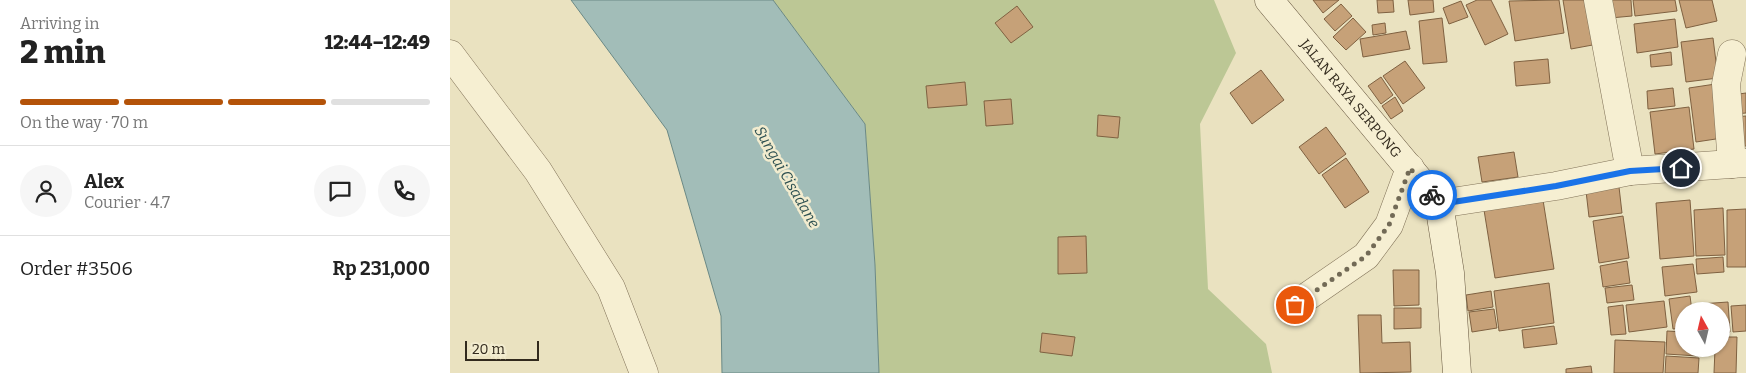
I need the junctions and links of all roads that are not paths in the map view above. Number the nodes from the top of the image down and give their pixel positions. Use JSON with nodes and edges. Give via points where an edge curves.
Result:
{"nodes":[{"id":1,"x":1269,"y":0,"type":"edge"},
{"id":2,"x":1598,"y":0,"type":"edge"},
{"id":3,"x":450,"y":54,"type":"edge"},
{"id":4,"x":1732,"y":54,"type":"dead end"},
{"id":5,"x":1739,"y":164,"type":"edge"},
{"id":6,"x":1410,"y":168,"type":"junction"},
{"id":7,"x":1630,"y":171,"type":"junction"},
{"id":8,"x":1440,"y":204,"type":"junction"},
{"id":9,"x":1295,"y":305,"type":"dead end"},
{"id":10,"x":644,"y":373,"type":"edge"},
{"id":11,"x":1457,"y":373,"type":"edge"}],
"edges":[{"from":1,"to":6,"type":"street","name":"JALAN RAYA SERPONG"},
{"from":2,"to":7,"type":"street"},
{"from":3,"to":10,"type":"street","via":[[538,170],[611,288]]},
{"from":4,"to":5,"type":"street","via":[[1726,84]]},
{"from":5,"to":7,"type":"street"},
{"from":6,"to":8,"type":"street","name":"JALAN RAYA SERPONG"},
{"from":6,"to":9,"type":"street","via":[[1389,225],[1366,256]]},
{"from":7,"to":8,"type":"street"},
{"from":8,"to":11,"type":"street","via":[[1450,273]]}]}
